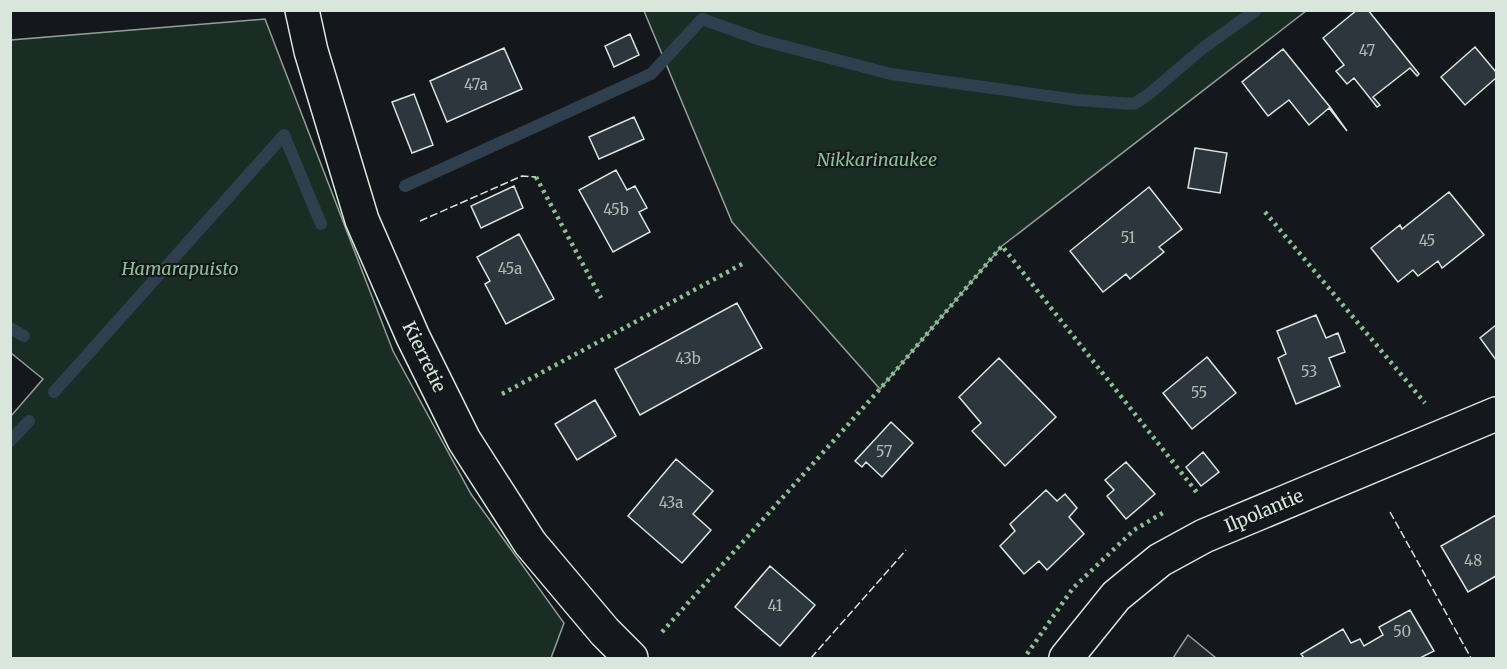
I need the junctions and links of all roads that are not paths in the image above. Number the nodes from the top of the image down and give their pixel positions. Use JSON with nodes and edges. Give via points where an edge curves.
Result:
{"nodes":[{"id":1,"x":302,"y":10,"type":"edge"},
{"id":2,"x":1497,"y":414,"type":"edge"},
{"id":3,"x":631,"y":658,"type":"edge"},
{"id":4,"x":1065,"y":658,"type":"edge"}],
"edges":[{"from":1,"to":3,"type":"street","name":"Kierretie","via":[[362,220],[466,445],[530,543],[605,633]]},
{"from":2,"to":4,"type":"street","name":"Ilpolantie","via":[[1204,536],[1160,560],[1116,596]]}]}
